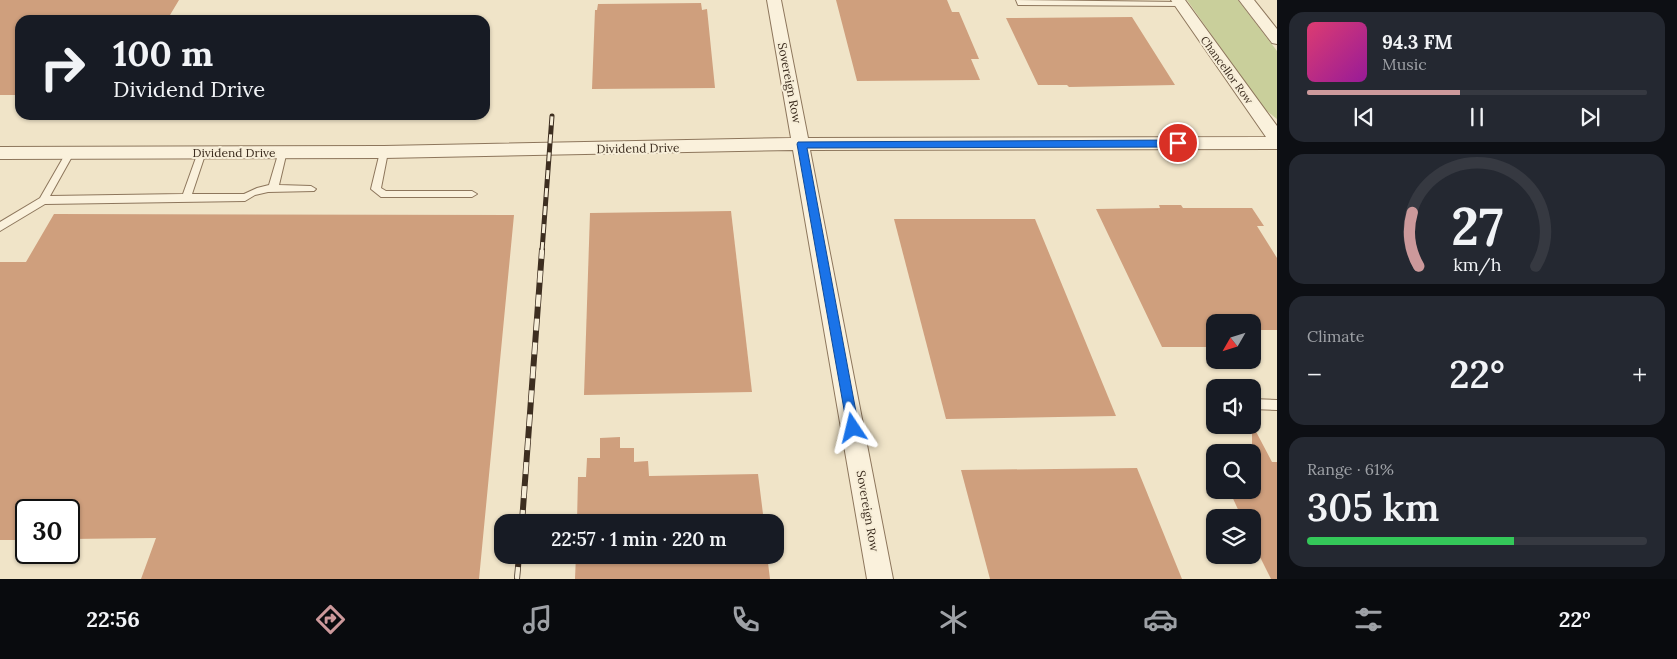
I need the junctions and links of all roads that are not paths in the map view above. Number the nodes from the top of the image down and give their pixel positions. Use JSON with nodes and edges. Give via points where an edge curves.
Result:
{"nodes":[{"id":1,"x":774,"y":0,"type":"edge"},
{"id":2,"x":1020,"y":0,"type":"edge"},
{"id":3,"x":1246,"y":0,"type":"edge"},
{"id":4,"x":1179,"y":2,"type":"edge"},
{"id":5,"x":1277,"y":39,"type":"edge"},
{"id":6,"x":1277,"y":139,"type":"edge"},
{"id":7,"x":1277,"y":143,"type":"edge"},
{"id":8,"x":802,"y":144,"type":"junction"},
{"id":9,"x":283,"y":151,"type":"junction"},
{"id":10,"x":70,"y":152,"type":"junction"},
{"id":11,"x":202,"y":152,"type":"junction"},
{"id":12,"x":384,"y":152,"type":"junction"},
{"id":13,"x":0,"y":153,"type":"edge"},
{"id":14,"x":273,"y":189,"type":"junction"},
{"id":15,"x":312,"y":189,"type":"dead end"},
{"id":16,"x":472,"y":194,"type":"dead end"},
{"id":17,"x":186,"y":198,"type":"junction"},
{"id":18,"x":43,"y":200,"type":"junction"},
{"id":19,"x":0,"y":227,"type":"edge"},
{"id":20,"x":1261,"y":404,"type":"edge"},
{"id":21,"x":1277,"y":405,"type":"edge"},
{"id":22,"x":880,"y":579,"type":"edge"}],
"edges":[{"from":1,"to":8,"type":"street","name":"Sovereign Row"},
{"from":2,"to":4,"type":"lane","via":[[1021,3]]},
{"from":3,"to":5,"type":"street"},
{"from":4,"to":6,"type":"street","name":"Chancellor Row"},
{"from":7,"to":8,"type":"street","name":"Dividend Drive"},
{"from":8,"to":12,"type":"street","name":"Dividend Drive"},
{"from":8,"to":22,"type":"street","name":"Sovereign Row"},
{"from":9,"to":11,"type":"street","name":"Dividend Drive"},
{"from":9,"to":12,"type":"street","name":"Dividend Drive"},
{"from":9,"to":14,"type":"lane"},
{"from":10,"to":11,"type":"street","name":"Dividend Drive"},
{"from":10,"to":13,"type":"street","name":"Dividend Drive"},
{"from":10,"to":18,"type":"lane"},
{"from":11,"to":17,"type":"lane"},
{"from":12,"to":16,"type":"lane","via":[[376,189],[379,193]]},
{"from":14,"to":15,"type":"lane"},
{"from":14,"to":17,"type":"lane","via":[[254,191],[245,197]]},
{"from":17,"to":18,"type":"lane"},
{"from":18,"to":19,"type":"lane"},
{"from":20,"to":21,"type":"lane"}]}
